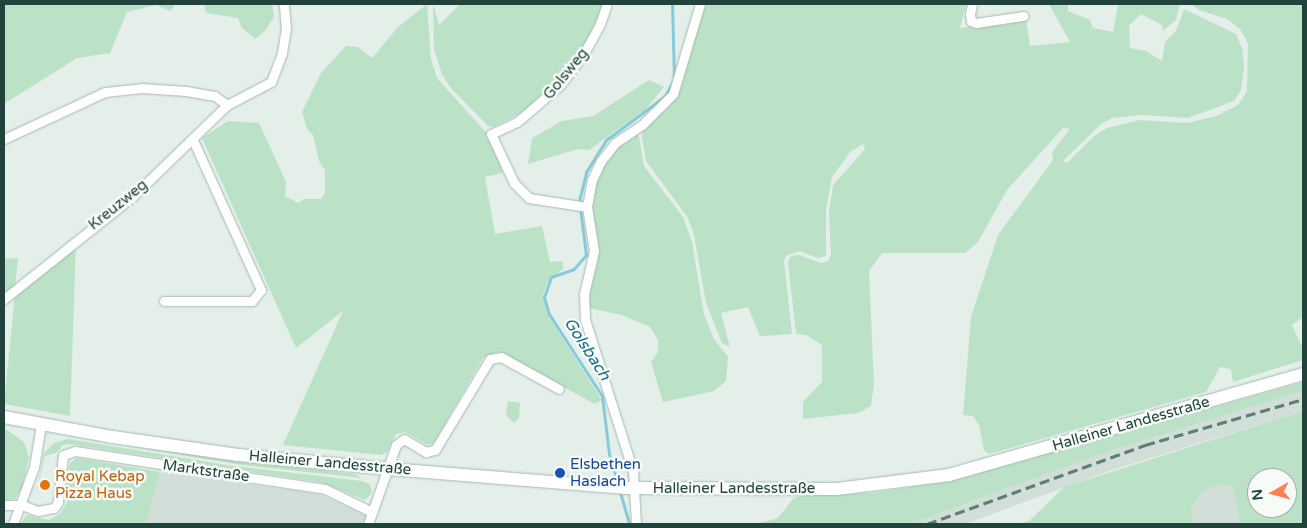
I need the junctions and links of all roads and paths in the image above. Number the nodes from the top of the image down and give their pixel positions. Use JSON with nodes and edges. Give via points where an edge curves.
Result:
{"nodes":[{"id":1,"x":284,"y":4,"type":"edge"},
{"id":2,"x":607,"y":4,"type":"edge"},
{"id":3,"x":700,"y":4,"type":"edge"},
{"id":4,"x":972,"y":4,"type":"edge"},
{"id":5,"x":1022,"y":16,"type":"dead end"},
{"id":6,"x":227,"y":106,"type":"junction"},
{"id":7,"x":4,"y":139,"type":"edge"},
{"id":8,"x":193,"y":140,"type":"junction"},
{"id":9,"x":587,"y":207,"type":"junction"},
{"id":10,"x":4,"y":299,"type":"edge"},
{"id":11,"x":164,"y":301,"type":"dead end"},
{"id":12,"x":1303,"y":374,"type":"edge"},
{"id":13,"x":559,"y":389,"type":"dead end"},
{"id":14,"x":4,"y":417,"type":"edge"},
{"id":15,"x":41,"y":425,"type":"junction"},
{"id":16,"x":389,"y":469,"type":"junction"},
{"id":17,"x":630,"y":488,"type":"junction"},
{"id":18,"x":4,"y":505,"type":"edge"},
{"id":19,"x":22,"y":505,"type":"junction"},
{"id":20,"x":372,"y":512,"type":"junction"},
{"id":21,"x":13,"y":524,"type":"edge"},
{"id":22,"x":368,"y":524,"type":"edge"},
{"id":23,"x":636,"y":524,"type":"edge"}],
"edges":[{"from":1,"to":6,"type":"street","name":"Kreuzweg","via":[[286,29],[282,53],[271,82]]},
{"from":2,"to":9,"type":"street","name":"Golsweg","via":[[583,55],[562,84],[517,122],[491,134],[514,184],[530,198]]},
{"from":3,"to":9,"type":"street","via":[[673,94],[642,125],[614,143],[592,180]]},
{"from":4,"to":5,"type":"street","via":[[971,21],[976,23]]},
{"from":6,"to":7,"type":"street","via":[[215,96],[186,91],[142,88],[105,92]]},
{"from":6,"to":8,"type":"street","name":"Kreuzweg"},
{"from":8,"to":10,"type":"street","name":"Kreuzweg","via":[[132,197]]},
{"from":8,"to":11,"type":"street","via":[[261,290],[252,301]]},
{"from":9,"to":17,"type":"street","via":[[594,251],[584,294],[585,320],[633,471]]},
{"from":12,"to":17,"type":"main road","name":"Halleiner Landesstraße","via":[[983,466],[917,481],[837,489]]},
{"from":13,"to":16,"type":"street","via":[[501,357],[490,359],[436,450],[426,452],[410,441],[400,441]]},
{"from":14,"to":15,"type":"main road","name":"Halleiner Landesstraße"},
{"from":15,"to":16,"type":"main road","name":"Halleiner Landesstraße","via":[[238,455]]},
{"from":15,"to":19,"type":"street","via":[[34,467]]},
{"from":16,"to":17,"type":"main road","name":"Halleiner Landesstraße"},
{"from":16,"to":20,"type":"street"},
{"from":17,"to":23,"type":"street"},
{"from":18,"to":19,"type":"street"},
{"from":19,"to":20,"type":"street","name":"Marktstraße","via":[[38,511],[54,508],[58,502],[63,455],[76,450],[325,489]]},
{"from":19,"to":21,"type":"street"},
{"from":20,"to":22,"type":"street"}]}
